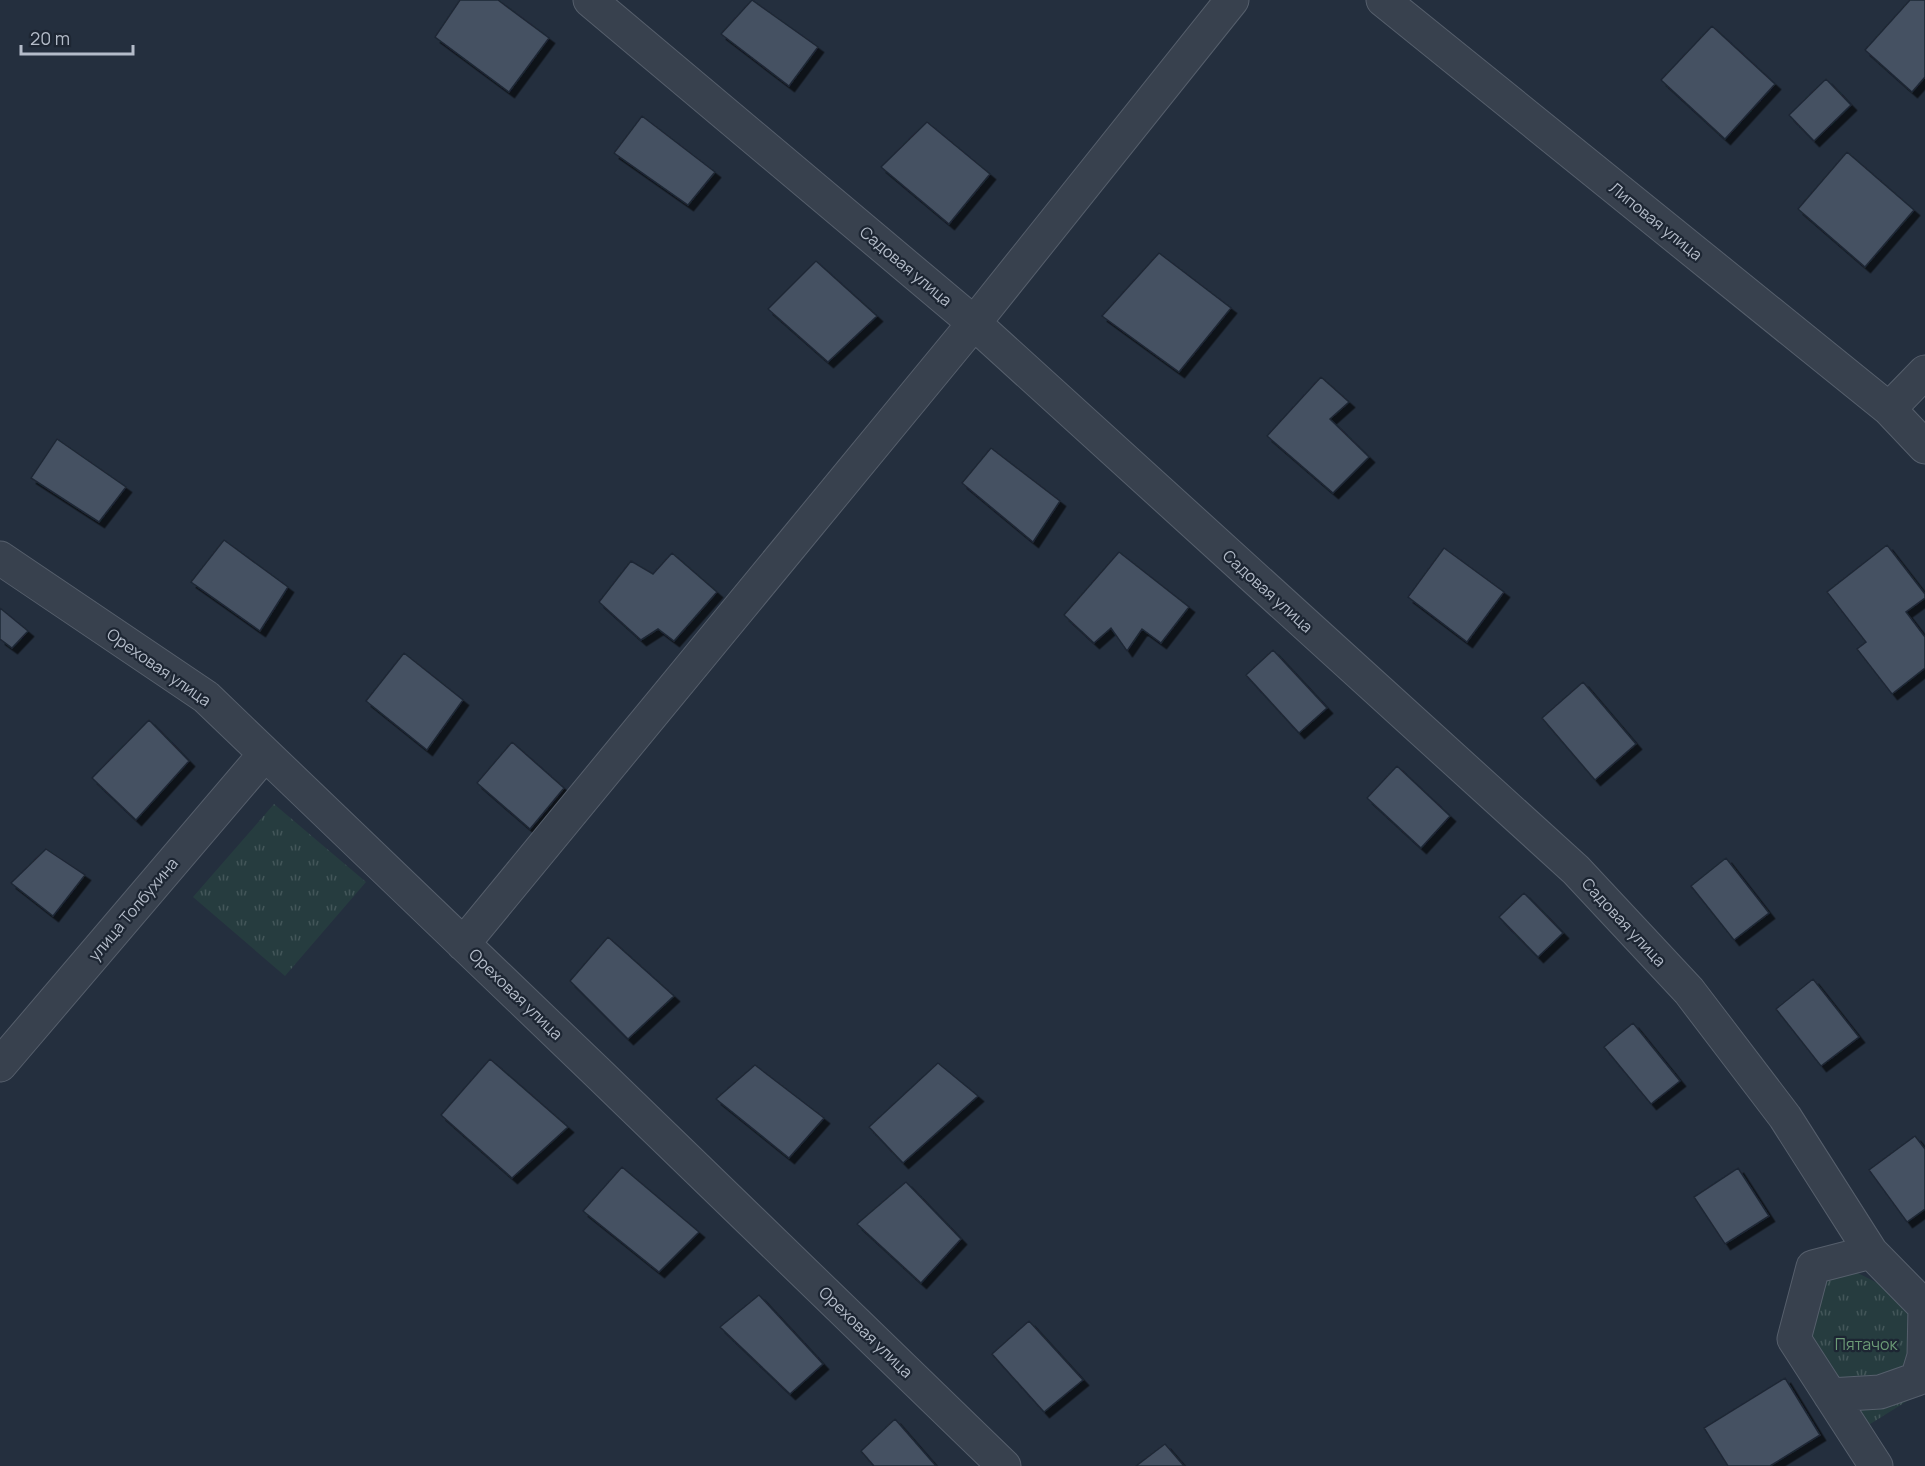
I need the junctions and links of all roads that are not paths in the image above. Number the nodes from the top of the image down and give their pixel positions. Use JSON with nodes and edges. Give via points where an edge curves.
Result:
{"nodes":[{"id":1,"x":590,"y":0,"type":"edge"},
{"id":2,"x":1232,"y":0,"type":"edge"},
{"id":3,"x":1383,"y":0,"type":"edge"},
{"id":4,"x":974,"y":323,"type":"junction"},
{"id":5,"x":1925,"y":372,"type":"edge"},
{"id":6,"x":1889,"y":409,"type":"junction"},
{"id":7,"x":1925,"y":447,"type":"edge"},
{"id":8,"x":0,"y":558,"type":"edge"},
{"id":9,"x":265,"y":754,"type":"junction"},
{"id":10,"x":463,"y":944,"type":"junction"},
{"id":11,"x":0,"y":1065,"type":"edge"},
{"id":12,"x":1871,"y":1252,"type":"junction"},
{"id":13,"x":1830,"y":1395,"type":"junction"},
{"id":14,"x":1004,"y":1466,"type":"edge"},
{"id":15,"x":1876,"y":1466,"type":"edge"}],
"edges":[{"from":1,"to":4,"type":"street","name":"Садовая улица"},
{"from":2,"to":4,"type":"street"},
{"from":3,"to":6,"type":"street","name":"Липовая улица"},
{"from":4,"to":10,"type":"street"},
{"from":4,"to":12,"type":"street","name":"Садовая улица","via":[[1576,870],[1689,991],[1785,1117]]},
{"from":5,"to":6,"type":"street"},
{"from":6,"to":7,"type":"street","name":"Липовая улица"},
{"from":8,"to":9,"type":"street","name":"Ореховая улица","via":[[206,697]]},
{"from":9,"to":10,"type":"street","name":"Ореховая улица"},
{"from":9,"to":11,"type":"street","name":"улица Толбухина"},
{"from":10,"to":14,"type":"street","name":"Ореховая улица"},
{"from":12,"to":13,"type":"street","via":[[1812,1267],[1794,1339]]},
{"from":12,"to":13,"type":"street","name":"Садовая улица","via":[[1925,1307],[1924,1356],[1917,1379],[1880,1392]]},
{"from":13,"to":15,"type":"street"}]}
